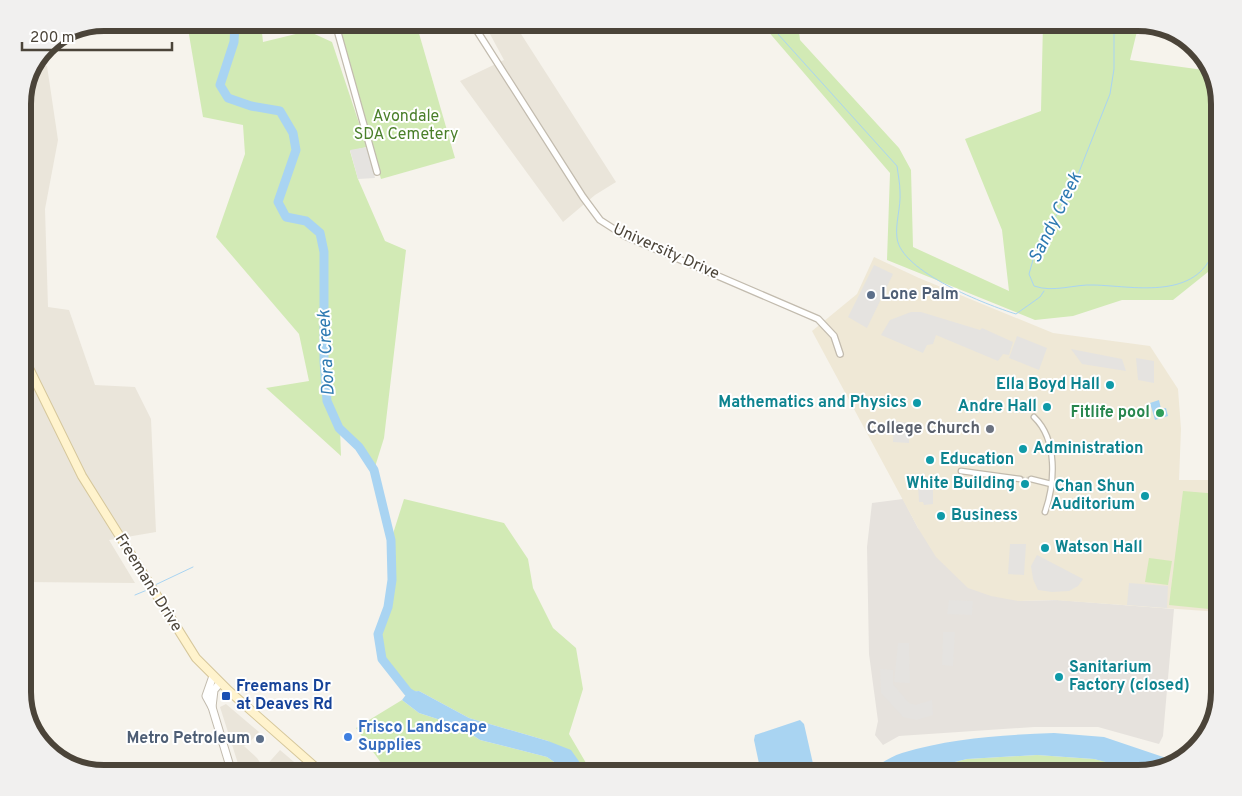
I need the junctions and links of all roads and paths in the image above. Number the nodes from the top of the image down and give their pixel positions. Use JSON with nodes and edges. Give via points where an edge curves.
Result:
{"nodes":[{"id":1,"x":339,"y":31,"type":"edge"},
{"id":2,"x":478,"y":31,"type":"edge"},
{"id":3,"x":377,"y":172,"type":"dead end"},
{"id":4,"x":840,"y":354,"type":"dead end"},
{"id":5,"x":31,"y":372,"type":"edge"},
{"id":6,"x":1034,"y":417,"type":"dead end"},
{"id":7,"x":961,"y":471,"type":"dead end"},
{"id":8,"x":1020,"y":479,"type":"tunnel mouth"},
{"id":9,"x":1031,"y":479,"type":"tunnel mouth"},
{"id":10,"x":1051,"y":484,"type":"junction"},
{"id":11,"x":1045,"y":512,"type":"dead end"},
{"id":12,"x":213,"y":676,"type":"junction"},
{"id":13,"x":220,"y":683,"type":"junction"},
{"id":14,"x":212,"y":707,"type":"junction"},
{"id":15,"x":229,"y":765,"type":"edge"},
{"id":16,"x":312,"y":765,"type":"edge"}],
"edges":[{"from":1,"to":3,"type":"street"},
{"from":2,"to":4,"type":"street","name":"University Drive","via":[[600,220],[624,236],[818,319],[834,336]]},
{"from":5,"to":12,"type":"main road","name":"Freemans Drive","via":[[82,476],[180,634]]},
{"from":6,"to":10,"type":"street","via":[[1043,426],[1050,445]]},
{"from":7,"to":8,"type":"street"},
{"from":9,"to":10,"type":"street"},
{"from":10,"to":11,"type":"street"},
{"from":12,"to":13,"type":"main road","name":"Freemans Drive"},
{"from":12,"to":14,"type":"street","via":[[206,696]]},
{"from":13,"to":14,"type":"street","via":[[214,690]]},
{"from":13,"to":16,"type":"main road","name":"Freemans Drive"},
{"from":14,"to":15,"type":"street"}]}
